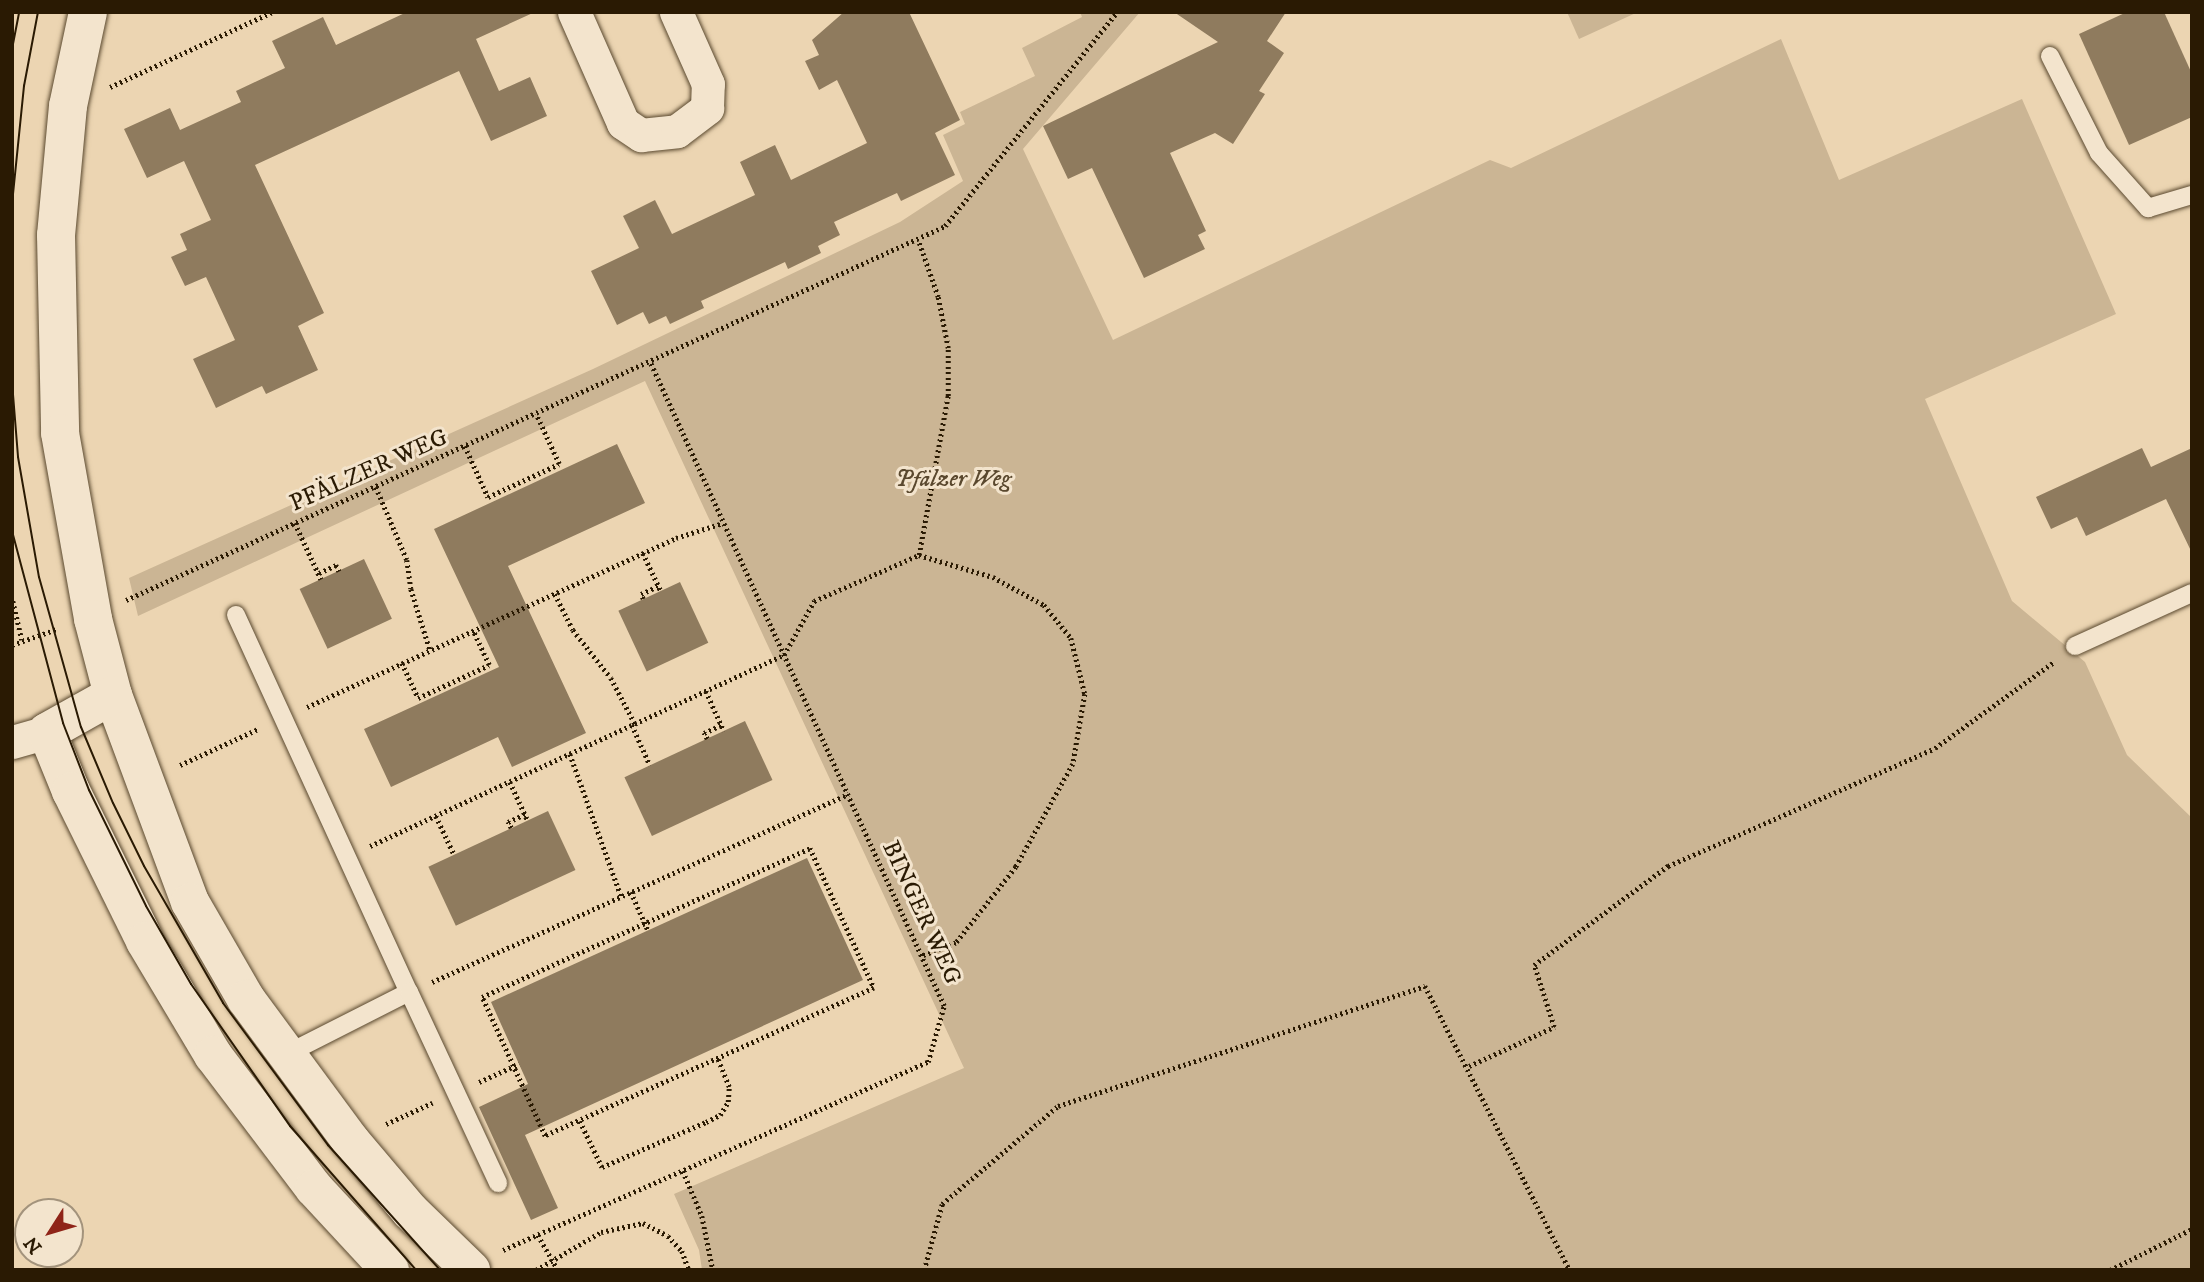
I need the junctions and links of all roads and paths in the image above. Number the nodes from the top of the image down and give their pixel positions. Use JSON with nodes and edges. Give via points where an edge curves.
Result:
{"nodes":[{"id":1,"x":88,"y":12,"type":"edge"},
{"id":2,"x":272,"y":12,"type":"edge"},
{"id":3,"x":574,"y":12,"type":"edge"},
{"id":4,"x":676,"y":12,"type":"edge"},
{"id":5,"x":1117,"y":12,"type":"edge"},
{"id":6,"x":2050,"y":56,"type":"dead end"},
{"id":7,"x":68,"y":106,"type":"junction"},
{"id":8,"x":2192,"y":195,"type":"edge"},
{"id":9,"x":918,"y":240,"type":"junction"},
{"id":10,"x":650,"y":362,"type":"junction"},
{"id":11,"x":536,"y":414,"type":"junction"},
{"id":12,"x":465,"y":446,"type":"junction"},
{"id":13,"x":376,"y":487,"type":"junction"},
{"id":14,"x":295,"y":523,"type":"junction"},
{"id":15,"x":723,"y":523,"type":"junction"},
{"id":16,"x":643,"y":553,"type":"junction"},
{"id":17,"x":919,"y":555,"type":"junction"},
{"id":18,"x":339,"y":571,"type":"dead end"},
{"id":19,"x":2192,"y":593,"type":"edge"},
{"id":20,"x":555,"y":594,"type":"junction"},
{"id":21,"x":643,"y":599,"type":"dead end"},
{"id":22,"x":13,"y":601,"type":"edge"},
{"id":23,"x":236,"y":615,"type":"dead end"},
{"id":24,"x":93,"y":619,"type":"junction"},
{"id":25,"x":473,"y":631,"type":"junction"},
{"id":26,"x":22,"y":640,"type":"junction"},
{"id":27,"x":12,"y":645,"type":"edge"},
{"id":28,"x":2075,"y":646,"type":"joint"},
{"id":29,"x":430,"y":650,"type":"junction"},
{"id":30,"x":784,"y":655,"type":"junction"},
{"id":31,"x":402,"y":663,"type":"junction"},
{"id":32,"x":706,"y":691,"type":"junction"},
{"id":33,"x":113,"y":695,"type":"junction"},
{"id":34,"x":283,"y":718,"type":"junction"},
{"id":35,"x":634,"y":724,"type":"junction"},
{"id":36,"x":721,"y":725,"type":"junction"},
{"id":37,"x":724,"y":731,"type":"dead end"},
{"id":38,"x":30,"y":737,"type":"edge"},
{"id":39,"x":707,"y":739,"type":"dead end"},
{"id":40,"x":570,"y":754,"type":"junction"},
{"id":41,"x":650,"y":765,"type":"dead end"},
{"id":42,"x":144,"y":781,"type":"junction"},
{"id":43,"x":510,"y":782,"type":"junction"},
{"id":44,"x":848,"y":794,"type":"junction"},
{"id":45,"x":526,"y":814,"type":"junction"},
{"id":46,"x":436,"y":816,"type":"junction"},
{"id":47,"x":528,"y":821,"type":"dead end"},
{"id":48,"x":511,"y":828,"type":"dead end"},
{"id":49,"x":454,"y":855,"type":"dead end"},
{"id":50,"x":347,"y":857,"type":"junction"},
{"id":51,"x":631,"y":892,"type":"junction"},
{"id":52,"x":621,"y":897,"type":"junction"},
{"id":53,"x":645,"y":923,"type":"junction"},
{"id":54,"x":648,"y":930,"type":"dead end"},
{"id":55,"x":922,"y":956,"type":"junction"},
{"id":56,"x":409,"y":992,"type":"junction"},
{"id":57,"x":285,"y":1055,"type":"junction"},
{"id":58,"x":716,"y":1058,"type":"junction"},
{"id":59,"x":1469,"y":1066,"type":"junction"},
{"id":60,"x":580,"y":1121,"type":"junction"},
{"id":61,"x":683,"y":1170,"type":"junction"},
{"id":62,"x":498,"y":1183,"type":"dead end"},
{"id":63,"x":2192,"y":1229,"type":"edge"},
{"id":64,"x":538,"y":1236,"type":"junction"},
{"id":65,"x":469,"y":1268,"type":"edge"},
{"id":66,"x":390,"y":1270,"type":"edge"},
{"id":67,"x":536,"y":1270,"type":"edge"},
{"id":68,"x":558,"y":1270,"type":"edge"},
{"id":69,"x":690,"y":1270,"type":"edge"},
{"id":70,"x":713,"y":1270,"type":"edge"},
{"id":71,"x":924,"y":1270,"type":"edge"},
{"id":72,"x":1570,"y":1270,"type":"edge"},
{"id":73,"x":2109,"y":1270,"type":"edge"}],
"edges":[{"from":1,"to":7,"type":"street"},
{"from":2,"to":7,"type":"path"},
{"from":3,"to":4,"type":"street","via":[[624,123],[641,135],[677,131],[707,108],[708,84]]},
{"from":5,"to":9,"type":"path","name":"PFÄLZER WEG","via":[[945,226]]},
{"from":6,"to":8,"type":"lane","via":[[2099,153],[2148,208]]},
{"from":7,"to":24,"type":"street","via":[[56,235],[60,433]]},
{"from":9,"to":10,"type":"path","name":"PFÄLZER WEG"},
{"from":9,"to":17,"type":"path","via":[[938,297],[948,348],[948,396]]},
{"from":10,"to":11,"type":"path","name":"PFÄLZER WEG"},
{"from":10,"to":15,"type":"path","name":"BINGER WEG"},
{"from":11,"to":12,"type":"path","name":"PFÄLZER WEG"},
{"from":11,"to":12,"type":"path","via":[[559,464],[489,500]]},
{"from":12,"to":13,"type":"path","name":"PFÄLZER WEG"},
{"from":13,"to":14,"type":"path","name":"PFÄLZER WEG"},
{"from":13,"to":29,"type":"path","via":[[407,560]]},
{"from":14,"to":18,"type":"path","via":[[320,576],[336,565]]},
{"from":14,"to":24,"type":"path","name":"PFÄLZER WEG"},
{"from":15,"to":16,"type":"path"},
{"from":15,"to":30,"type":"path","name":"BINGER WEG"},
{"from":16,"to":20,"type":"path"},
{"from":16,"to":21,"type":"path","via":[[659,589],[641,594]]},
{"from":17,"to":30,"type":"path","via":[[814,601]]},
{"from":17,"to":55,"type":"path","via":[[993,577],[1044,605],[1071,638],[1085,694],[1073,764],[1016,867],[956,943]]},
{"from":19,"to":28,"type":"lane"},
{"from":20,"to":25,"type":"path"},
{"from":20,"to":35,"type":"path","via":[[573,630],[611,678]]},
{"from":22,"to":26,"type":"path"},
{"from":23,"to":34,"type":"lane"},
{"from":24,"to":26,"type":"path","name":"PFÄLZER WEG"},
{"from":24,"to":33,"type":"street"},
{"from":25,"to":29,"type":"path"},
{"from":25,"to":31,"type":"path","via":[[489,665],[419,701]]},
{"from":26,"to":27,"type":"path","name":"PFÄLZER WEG"},
{"from":28,"to":59,"type":"path","via":[[1935,748],[1668,866],[1534,965],[1553,1027]]},
{"from":29,"to":31,"type":"path"},
{"from":30,"to":32,"type":"path"},
{"from":30,"to":44,"type":"path","name":"BINGER WEG"},
{"from":31,"to":34,"type":"path"},
{"from":32,"to":35,"type":"path"},
{"from":32,"to":36,"type":"path"},
{"from":33,"to":38,"type":"street"},
{"from":33,"to":42,"type":"street"},
{"from":34,"to":42,"type":"path"},
{"from":34,"to":50,"type":"lane"},
{"from":35,"to":40,"type":"path"},
{"from":35,"to":41,"type":"path"},
{"from":36,"to":37,"type":"path"},
{"from":36,"to":39,"type":"path","via":[[704,733]]},
{"from":38,"to":66,"type":"street","via":[[71,791],[145,941],[213,1055],[314,1188]]},
{"from":40,"to":43,"type":"path"},
{"from":40,"to":52,"type":"path"},
{"from":42,"to":57,"type":"street","via":[[190,902],[246,999]]},
{"from":43,"to":45,"type":"path"},
{"from":43,"to":46,"type":"path"},
{"from":44,"to":51,"type":"path"},
{"from":44,"to":55,"type":"path","name":"BINGER WEG"},
{"from":45,"to":47,"type":"path"},
{"from":45,"to":48,"type":"path","via":[[508,822]]},
{"from":46,"to":49,"type":"path"},
{"from":46,"to":50,"type":"path"},
{"from":50,"to":56,"type":"lane"},
{"from":51,"to":52,"type":"path"},
{"from":51,"to":53,"type":"path"},
{"from":52,"to":56,"type":"path"},
{"from":53,"to":54,"type":"path"},
{"from":53,"to":58,"type":"path","via":[[810,848],[874,988]]},
{"from":53,"to":60,"type":"path","via":[[482,997],[545,1136]]},
{"from":55,"to":61,"type":"path","name":"BINGER WEG","via":[[944,1006],[928,1062]]},
{"from":56,"to":57,"type":"lane"},
{"from":56,"to":62,"type":"lane"},
{"from":57,"to":65,"type":"street","via":[[410,1211]]},
{"from":58,"to":60,"type":"path"},
{"from":58,"to":60,"type":"path","via":[[729,1087],[727,1102],[720,1115],[706,1122],[602,1167]]},
{"from":59,"to":71,"type":"path","via":[[1424,986],[1058,1106],[942,1204]]},
{"from":59,"to":72,"type":"path"},
{"from":61,"to":64,"type":"path","name":"BINGER WEG"},
{"from":61,"to":70,"type":"path","via":[[702,1216]]},
{"from":63,"to":73,"type":"path"},
{"from":64,"to":65,"type":"path","name":"BINGER WEG"},
{"from":64,"to":68,"type":"path"},
{"from":67,"to":69,"type":"path","bridge":true,"via":[[601,1232],[643,1223],[668,1236],[682,1251]]}]}
